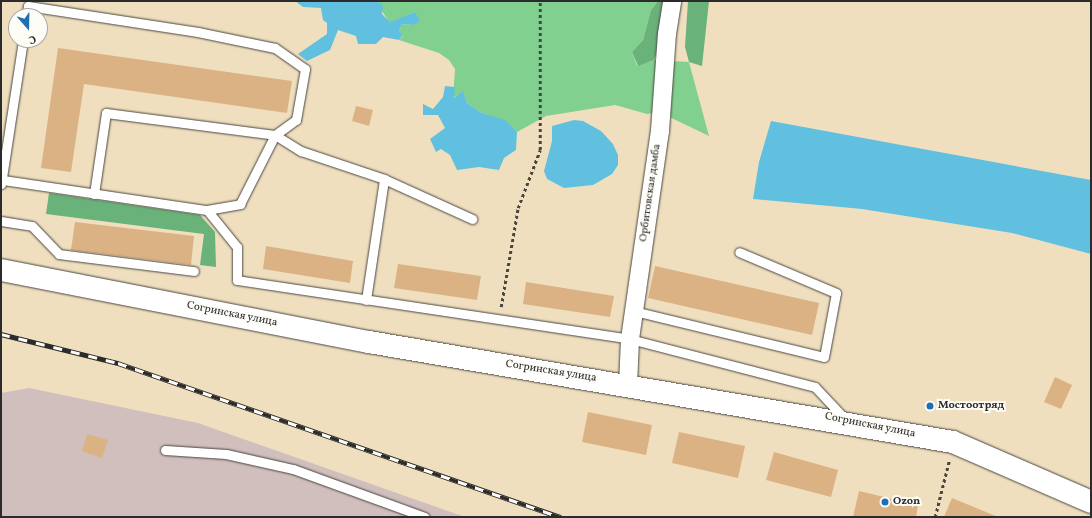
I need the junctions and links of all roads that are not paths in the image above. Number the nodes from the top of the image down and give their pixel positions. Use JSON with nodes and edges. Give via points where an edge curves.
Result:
{"nodes":[{"id":1,"x":672,"y":1,"type":"edge"},
{"id":2,"x":28,"y":8,"type":"edge"},
{"id":3,"x":41,"y":8,"type":"edge"},
{"id":4,"x":48,"y":9,"type":"edge"},
{"id":5,"x":22,"y":48,"type":"edge"},
{"id":6,"x":275,"y":134,"type":"junction"},
{"id":7,"x":384,"y":180,"type":"junction"},
{"id":8,"x":2,"y":182,"type":"edge"},
{"id":9,"x":94,"y":194,"type":"junction"},
{"id":10,"x":207,"y":210,"type":"junction"},
{"id":11,"x":472,"y":219,"type":"dead end"},
{"id":12,"x":1,"y":221,"type":"edge"},
{"id":13,"x":740,"y":252,"type":"dead end"},
{"id":14,"x":1,"y":270,"type":"edge"},
{"id":15,"x":194,"y":271,"type":"dead end"},
{"id":16,"x":366,"y":300,"type":"junction"},
{"id":17,"x":634,"y":311,"type":"junction"},
{"id":18,"x":630,"y":339,"type":"junction"},
{"id":19,"x":628,"y":385,"type":"junction"},
{"id":20,"x":849,"y":423,"type":"junction"},
{"id":21,"x":165,"y":450,"type":"dead end"},
{"id":22,"x":1091,"y":502,"type":"edge"},
{"id":23,"x":425,"y":517,"type":"edge"}],
"edges":[{"from":1,"to":17,"type":"street","name":"Орбитовская дамба","via":[[660,131]]},
{"from":2,"to":3,"type":"lane"},
{"from":4,"to":6,"type":"lane","via":[[198,32],[275,48],[305,69],[296,120]]},
{"from":5,"to":8,"type":"lane"},
{"from":6,"to":7,"type":"lane","via":[[301,151]]},
{"from":6,"to":9,"type":"lane","via":[[106,113]]},
{"from":6,"to":10,"type":"lane","via":[[240,204]]},
{"from":7,"to":11,"type":"lane"},
{"from":7,"to":16,"type":"lane"},
{"from":8,"to":9,"type":"lane"},
{"from":9,"to":10,"type":"lane"},
{"from":10,"to":16,"type":"lane","via":[[237,247],[237,280]]},
{"from":12,"to":15,"type":"lane","via":[[32,226],[59,254]]},
{"from":13,"to":17,"type":"lane","via":[[836,293],[824,357]]},
{"from":14,"to":19,"type":"street","name":"Согринская улица","via":[[369,342]]},
{"from":16,"to":18,"type":"lane"},
{"from":17,"to":18,"type":"street","name":"Орбитовская дамба"},
{"from":18,"to":19,"type":"street","name":"Орбитовская дамба"},
{"from":18,"to":20,"type":"lane","via":[[815,387]]},
{"from":19,"to":20,"type":"street","name":"Согринская улица"},
{"from":20,"to":22,"type":"street","name":"Согринская улица","via":[[954,442]]},
{"from":21,"to":23,"type":"lane","via":[[226,454],[293,469]]}]}
